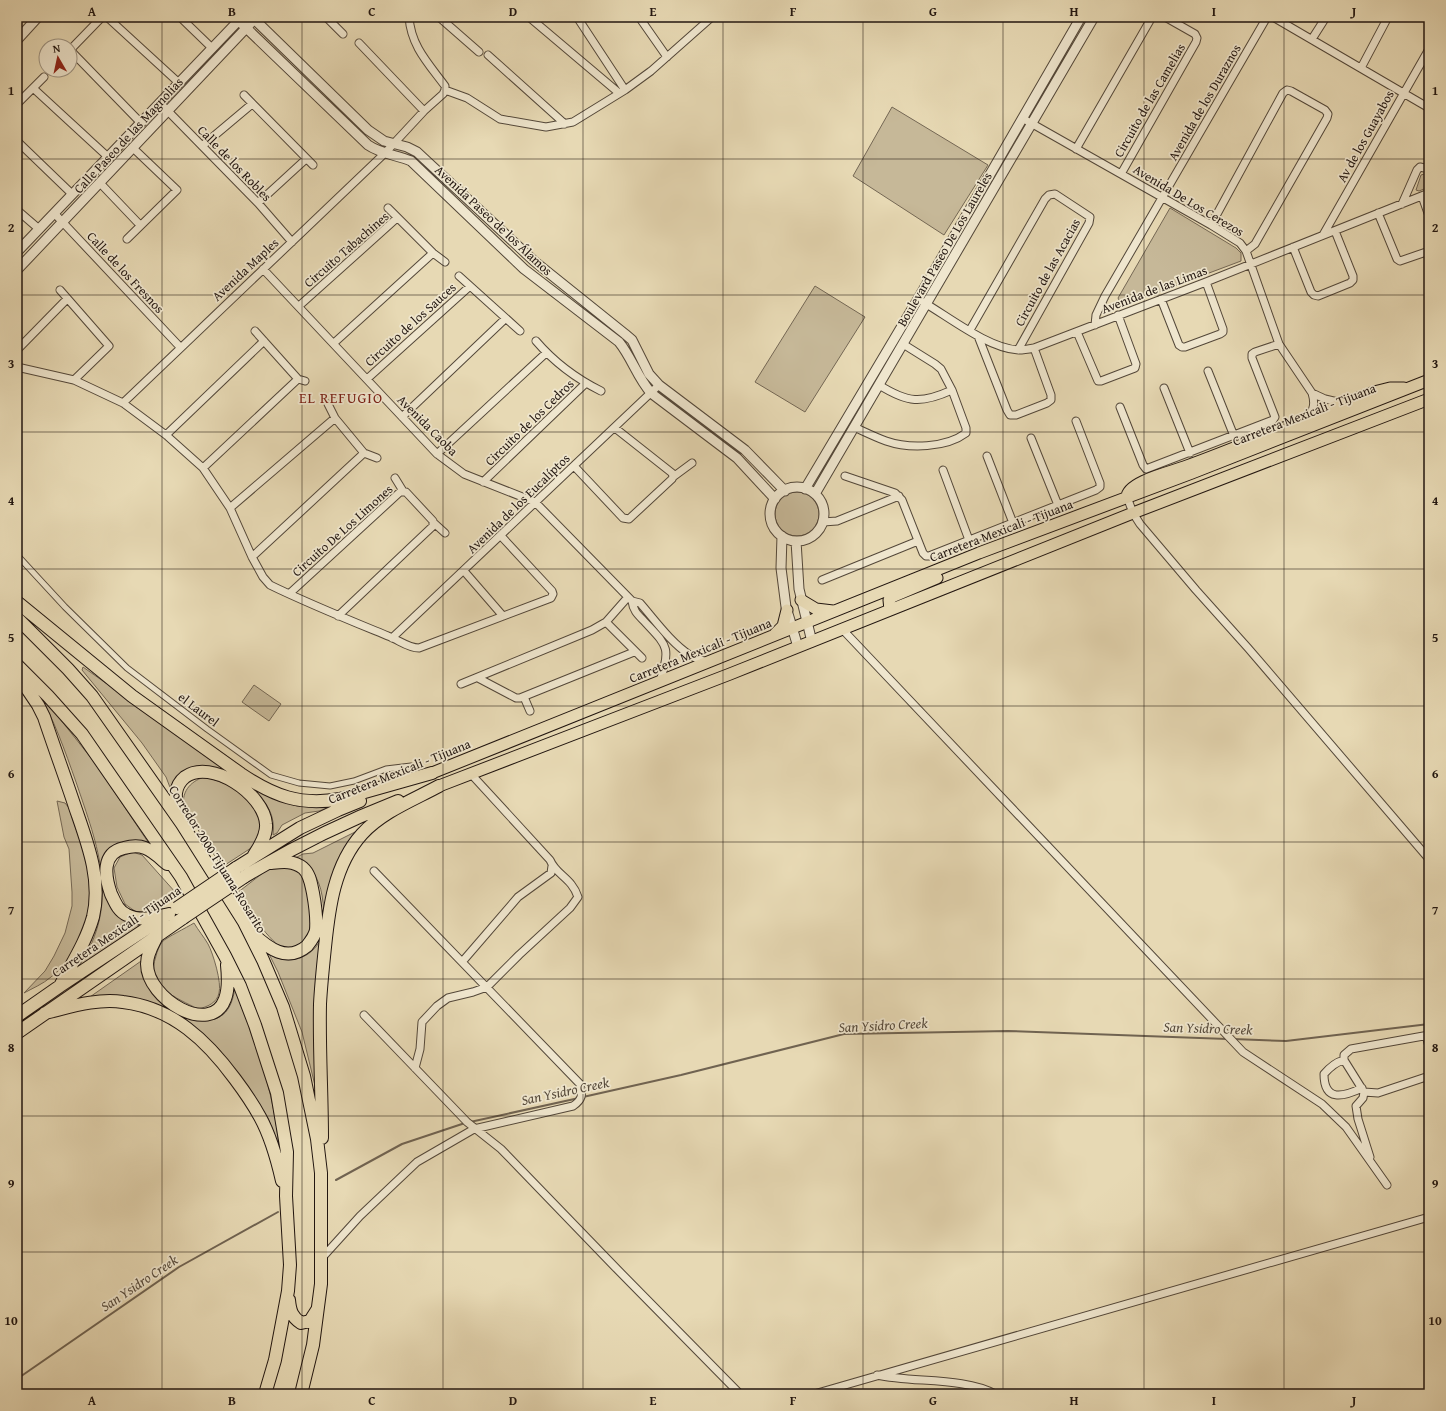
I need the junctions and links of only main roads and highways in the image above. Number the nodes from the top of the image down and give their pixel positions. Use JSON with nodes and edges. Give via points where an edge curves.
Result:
{"nodes":[{"id":1,"x":1429,"y":380,"type":"edge"},
{"id":2,"x":1410,"y":388,"type":"junction"},
{"id":3,"x":1429,"y":399,"type":"edge"},
{"id":4,"x":1127,"y":497,"type":"junction"},
{"id":5,"x":947,"y":566,"type":"junction"},
{"id":6,"x":801,"y":600,"type":"road end"},
{"id":7,"x":17,"y":602,"type":"edge"},
{"id":8,"x":787,"y":610,"type":"road end"},
{"id":9,"x":890,"y":610,"type":"junction"},
{"id":10,"x":835,"y":612,"type":"junction"},
{"id":11,"x":17,"y":618,"type":"edge"},
{"id":12,"x":772,"y":636,"type":"junction"},
{"id":13,"x":42,"y":643,"type":"junction"},
{"id":14,"x":86,"y":658,"type":"junction"},
{"id":15,"x":17,"y":665,"type":"edge"},
{"id":16,"x":17,"y":674,"type":"edge"},
{"id":17,"x":432,"y":773,"type":"junction"},
{"id":18,"x":439,"y":786,"type":"junction"},
{"id":19,"x":182,"y":824,"type":"junction"},
{"id":20,"x":253,"y":856,"type":"junction"},
{"id":21,"x":267,"y":863,"type":"junction"},
{"id":22,"x":240,"y":872,"type":"junction"},
{"id":23,"x":181,"y":877,"type":"junction"},
{"id":24,"x":176,"y":913,"type":"junction"},
{"id":25,"x":248,"y":930,"type":"junction"},
{"id":26,"x":158,"y":936,"type":"junction"},
{"id":27,"x":225,"y":956,"type":"junction"},
{"id":28,"x":60,"y":986,"type":"junction"},
{"id":29,"x":45,"y":1013,"type":"junction"},
{"id":30,"x":17,"y":1016,"type":"edge"},
{"id":31,"x":17,"y":1033,"type":"edge"},
{"id":32,"x":321,"y":1173,"type":"junction"},
{"id":33,"x":286,"y":1196,"type":"junction"},
{"id":34,"x":288,"y":1291,"type":"junction"},
{"id":35,"x":318,"y":1309,"type":"junction"},
{"id":36,"x":265,"y":1394,"type":"edge"},
{"id":37,"x":301,"y":1394,"type":"edge"}],
"edges":[{"from":1,"to":2,"type":"main road","name":"Carretera Mexicali - Tijuana"},
{"from":2,"to":4,"type":"main road","name":"Carretera Mexicali - Tijuana"},
{"from":2,"to":4,"type":"main road","via":[[1383,389],[1344,403],[1142,482],[1130,489]]},
{"from":3,"to":9,"type":"main road","name":"Carretera Mexicali - Tijuana"},
{"from":4,"to":5,"type":"main road","name":"Carretera Mexicali - Tijuana"},
{"from":5,"to":9,"type":"main road","via":[[940,576],[892,597],[889,600]]},
{"from":5,"to":10,"type":"main road","name":"Carretera Mexicali - Tijuana"},
{"from":6,"to":10,"type":"main road","via":[[816,609]]},
{"from":7,"to":14,"type":"highway"},
{"from":8,"to":12,"type":"main road","via":[[783,626]]},
{"from":9,"to":18,"type":"main road","name":"Carretera Mexicali - Tijuana"},
{"from":10,"to":12,"type":"main road","name":"Carretera Mexicali - Tijuana"},
{"from":11,"to":13,"type":"highway","name":"Corredor 2000 Tijuana-Rosarito"},
{"from":12,"to":17,"type":"main road","name":"Carretera Mexicali - Tijuana"},
{"from":13,"to":14,"type":"highway"},
{"from":13,"to":19,"type":"highway","name":"Corredor 2000 Tijuana-Rosarito","via":[[92,696]]},
{"from":14,"to":17,"type":"highway","via":[[132,696],[241,774],[277,795],[306,801],[329,801]]},
{"from":15,"to":23,"type":"highway","via":[[82,734]]},
{"from":16,"to":28,"type":"highway","via":[[44,717],[88,844],[94,871],[93,916],[83,944]]},
{"from":17,"to":20,"type":"highway","name":"Carretera Mexicali - Tijuana","via":[[338,810],[300,828]]},
{"from":18,"to":21,"type":"highway","name":"Carretera Mexicali - Tijuana","via":[[345,823]]},
{"from":18,"to":32,"type":"highway","via":[[385,816],[366,830],[346,857],[335,884],[327,924],[320,1004]]},
{"from":19,"to":20,"type":"highway","via":[[176,798],[181,781],[200,771],[217,774],[244,789],[262,810],[265,831],[261,844]]},
{"from":19,"to":25,"type":"highway","name":"Corredor 2000 Tijuana-Rosarito"},
{"from":20,"to":22,"type":"highway","name":"Carretera Mexicali - Tijuana"},
{"from":21,"to":22,"type":"highway","name":"Carretera Mexicali - Tijuana"},
{"from":21,"to":25,"type":"highway","via":[[291,862],[304,869],[311,882],[316,931],[310,942],[301,950],[283,953],[269,948]]},
{"from":22,"to":24,"type":"highway","name":"Carretera Mexicali - Tijuana","bridge":true},
{"from":23,"to":24,"type":"highway","via":[[143,847],[120,849],[113,853],[106,865],[110,889],[122,912],[141,918]]},
{"from":23,"to":27,"type":"highway"},
{"from":24,"to":26,"type":"highway","name":"Carretera Mexicali - Tijuana"},
{"from":24,"to":28,"type":"highway","name":"Carretera Mexicali - Tijuana"},
{"from":25,"to":32,"type":"highway","name":"Corredor 2000 Tijuana-Rosarito","via":[[283,1006],[304,1076]]},
{"from":26,"to":27,"type":"highway","via":[[148,956],[149,978],[164,998],[191,1013],[213,1013],[222,1005],[227,987]]},
{"from":26,"to":29,"type":"highway","name":"Carretera Mexicali - Tijuana"},
{"from":27,"to":33,"type":"highway","via":[[240,986],[277,1093],[287,1152]]},
{"from":28,"to":30,"type":"highway","name":"Carretera Mexicali - Tijuana"},
{"from":29,"to":31,"type":"highway","name":"Carretera Mexicali - Tijuana"},
{"from":29,"to":33,"type":"highway","via":[[95,1002],[123,1002],[138,1004],[167,1015],[192,1030],[229,1071],[260,1118],[275,1154]]},
{"from":32,"to":35,"type":"highway","name":"Corredor 2000 Tijuana-Rosarito","via":[[321,1284]]},
{"from":33,"to":34,"type":"highway","via":[[290,1264]]},
{"from":34,"to":35,"type":"highway","via":[[290,1310],[294,1318],[301,1323],[310,1321]]},
{"from":34,"to":36,"type":"highway","via":[[276,1360]]},
{"from":35,"to":37,"type":"highway","name":"Corredor 2000 Tijuana-Rosarito","via":[[313,1345]]}]}
